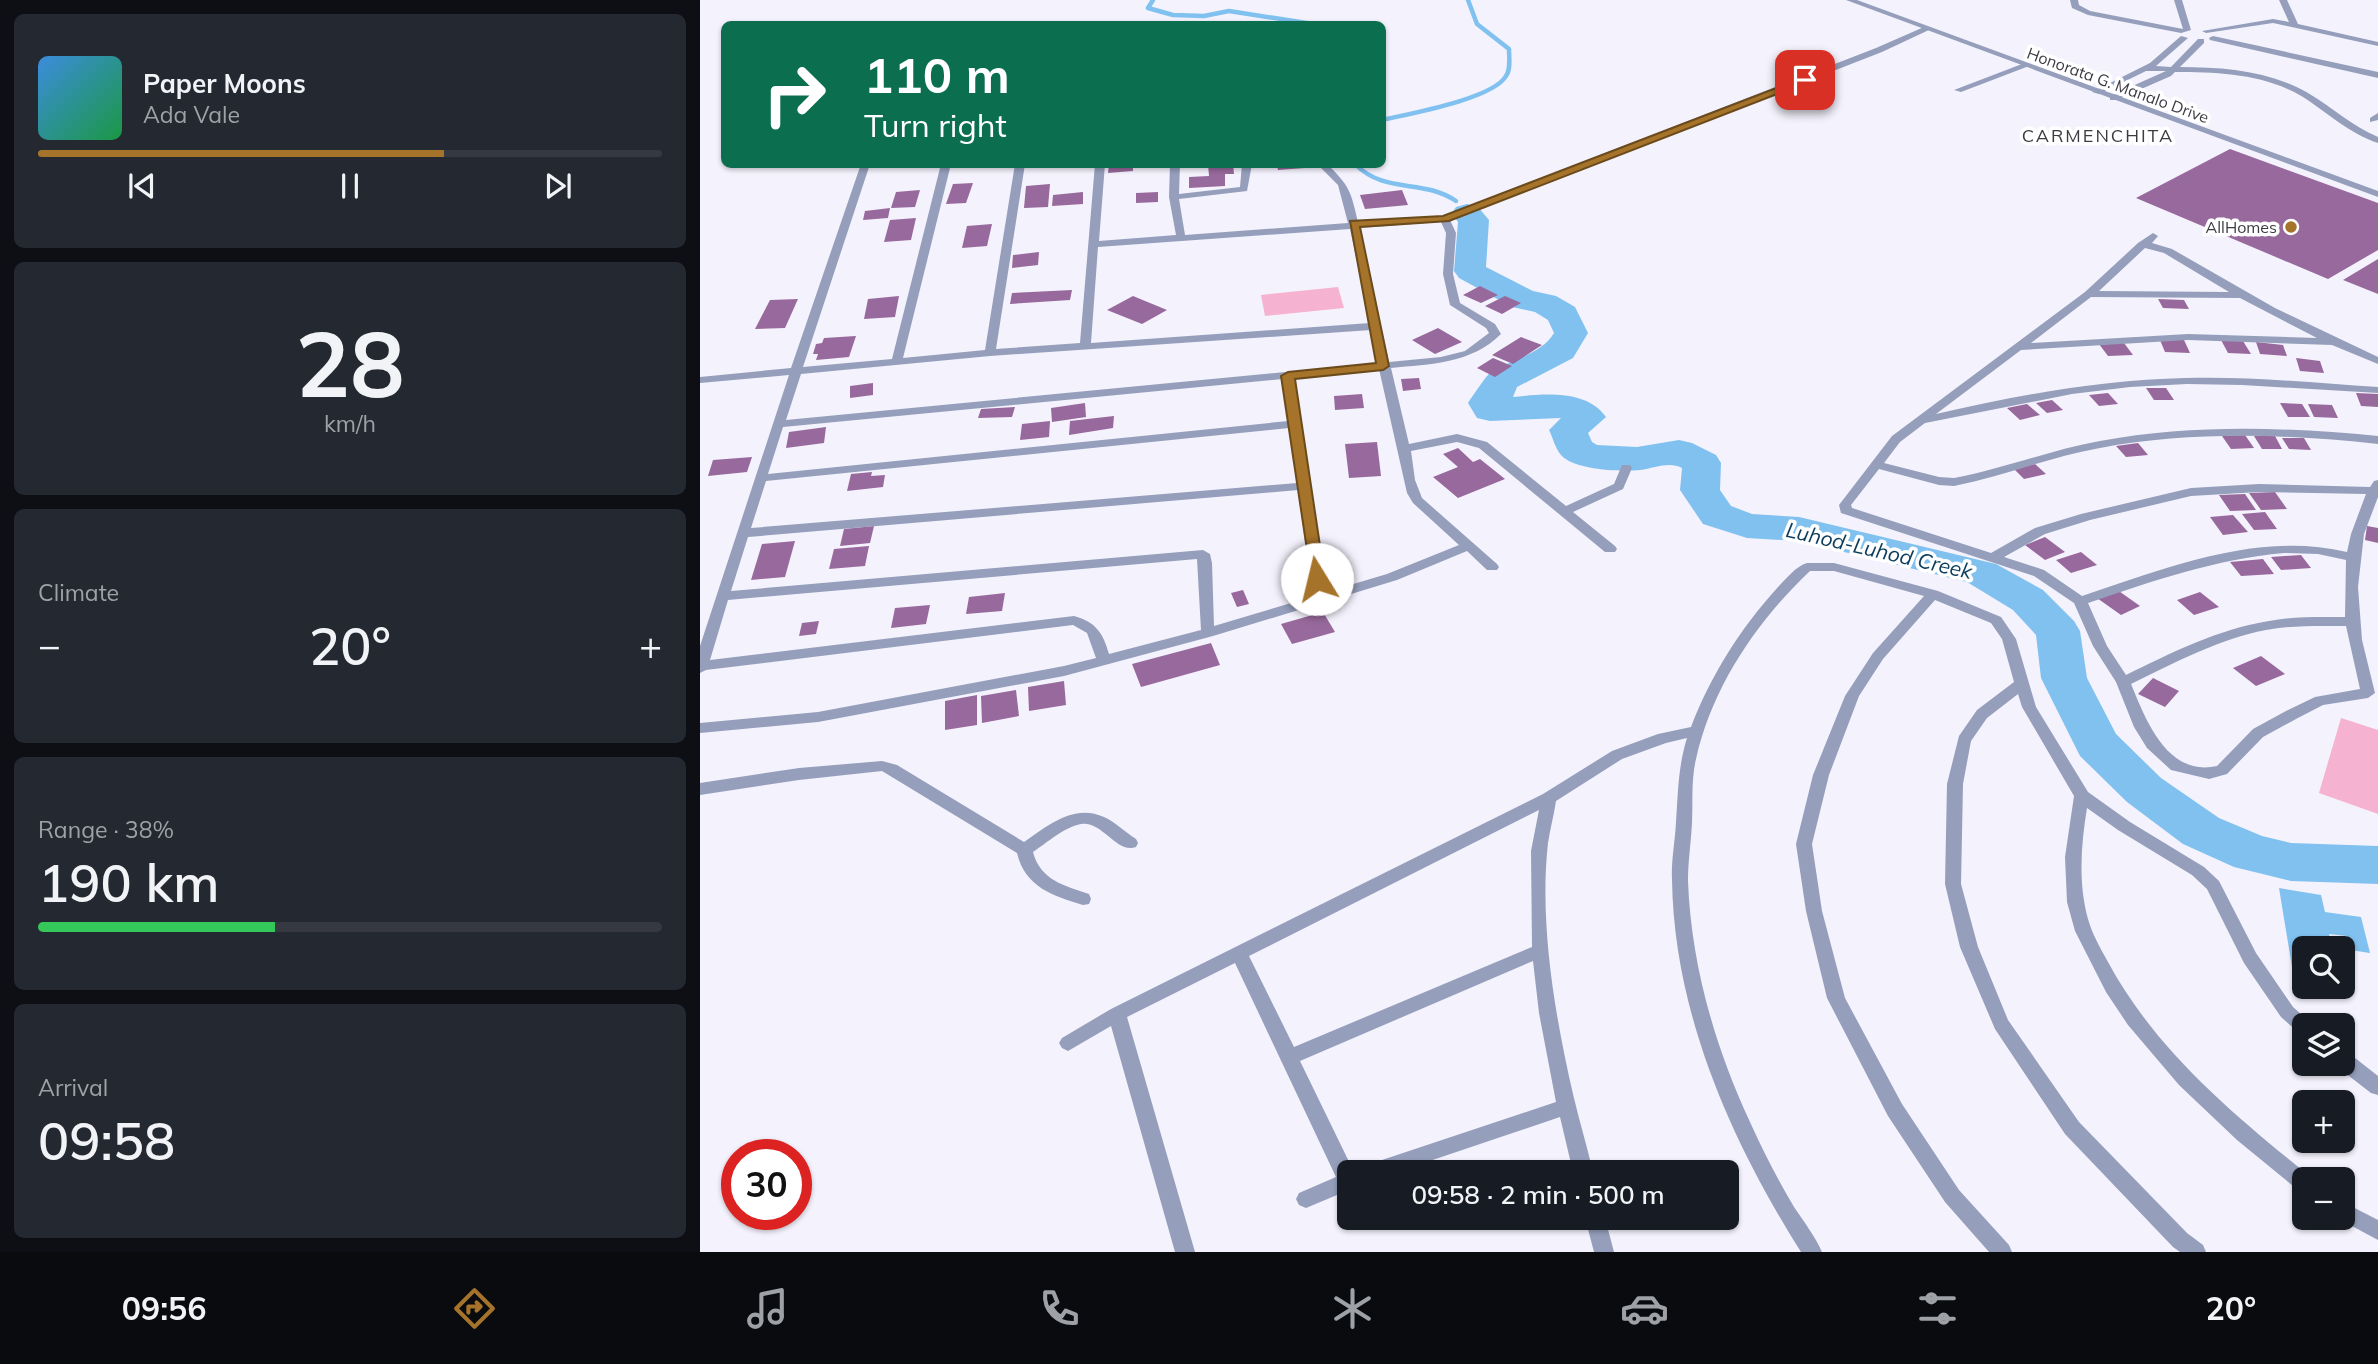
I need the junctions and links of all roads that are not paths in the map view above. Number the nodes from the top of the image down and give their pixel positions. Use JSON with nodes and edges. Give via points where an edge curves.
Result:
{"nodes":[{"id":1,"x":1850,"y":0,"type":"edge"},
{"id":2,"x":2074,"y":0,"type":"edge"},
{"id":3,"x":2178,"y":0,"type":"edge"},
{"id":4,"x":2283,"y":0,"type":"edge"},
{"id":5,"x":2294,"y":24,"type":"junction"},
{"id":6,"x":1927,"y":29,"type":"junction"},
{"id":7,"x":2184,"y":33,"type":"junction"},
{"id":8,"x":2209,"y":34,"type":"junction"},
{"id":9,"x":2202,"y":41,"type":"junction"},
{"id":10,"x":2378,"y":44,"type":"edge"},
{"id":11,"x":2025,"y":66,"type":"junction"},
{"id":12,"x":2143,"y":69,"type":"junction"},
{"id":13,"x":2175,"y":69,"type":"junction"},
{"id":14,"x":2378,"y":75,"type":"edge"},
{"id":15,"x":1958,"y":90,"type":"dead end"},
{"id":16,"x":2096,"y":92,"type":"junction"},
{"id":17,"x":2113,"y":98,"type":"junction"},
{"id":18,"x":2378,"y":140,"type":"edge"},
{"id":19,"x":865,"y":168,"type":"edge"},
{"id":20,"x":945,"y":168,"type":"edge"},
{"id":21,"x":1019,"y":168,"type":"edge"},
{"id":22,"x":1100,"y":168,"type":"edge"},
{"id":23,"x":1175,"y":168,"type":"edge"},
{"id":24,"x":1247,"y":168,"type":"edge"},
{"id":25,"x":1325,"y":168,"type":"edge"},
{"id":26,"x":2378,"y":194,"type":"edge"},
{"id":27,"x":1174,"y":197,"type":"junction"},
{"id":28,"x":1445,"y":219,"type":"junction"},
{"id":29,"x":1354,"y":224,"type":"junction"},
{"id":30,"x":2152,"y":236,"type":"dead end"},
{"id":31,"x":1181,"y":238,"type":"junction"},
{"id":32,"x":1095,"y":244,"type":"junction"},
{"id":33,"x":2141,"y":244,"type":"junction"},
{"id":34,"x":2089,"y":294,"type":"junction"},
{"id":35,"x":2240,"y":295,"type":"junction"},
{"id":36,"x":1375,"y":326,"type":"junction"},
{"id":37,"x":2330,"y":342,"type":"junction"},
{"id":38,"x":1085,"y":346,"type":"junction"},
{"id":39,"x":2018,"y":347,"type":"junction"},
{"id":40,"x":990,"y":353,"type":"junction"},
{"id":41,"x":897,"y":361,"type":"junction"},
{"id":42,"x":2378,"y":361,"type":"edge"},
{"id":43,"x":1383,"y":366,"type":"junction"},
{"id":44,"x":796,"y":370,"type":"junction"},
{"id":45,"x":1288,"y":376,"type":"junction"},
{"id":46,"x":700,"y":380,"type":"edge"},
{"id":47,"x":2378,"y":390,"type":"edge"},
{"id":48,"x":1923,"y":421,"type":"junction"},
{"id":49,"x":780,"y":424,"type":"junction"},
{"id":50,"x":1294,"y":424,"type":"junction"},
{"id":51,"x":2378,"y":440,"type":"edge"},
{"id":52,"x":1405,"y":449,"type":"junction"},
{"id":53,"x":1876,"y":464,"type":"junction"},
{"id":54,"x":1626,"y":468,"type":"dead end"},
{"id":55,"x":762,"y":478,"type":"junction"},
{"id":56,"x":1302,"y":486,"type":"junction"},
{"id":57,"x":2377,"y":489,"type":"edge"},
{"id":58,"x":1566,"y":510,"type":"junction"},
{"id":59,"x":744,"y":533,"type":"junction"},
{"id":60,"x":1468,"y":546,"type":"junction"},
{"id":61,"x":1610,"y":549,"type":"dead end"},
{"id":62,"x":2351,"y":556,"type":"junction"},
{"id":63,"x":1992,"y":558,"type":"junction"},
{"id":64,"x":1492,"y":567,"type":"dead end"},
{"id":65,"x":1933,"y":594,"type":"junction"},
{"id":66,"x":723,"y":596,"type":"junction"},
{"id":67,"x":1326,"y":597,"type":"junction"},
{"id":68,"x":2080,"y":601,"type":"junction"},
{"id":69,"x":2351,"y":621,"type":"junction"},
{"id":70,"x":1208,"y":633,"type":"junction"},
{"id":71,"x":1104,"y":660,"type":"junction"},
{"id":72,"x":700,"y":667,"type":"edge"},
{"id":73,"x":2123,"y":682,"type":"junction"},
{"id":74,"x":2022,"y":684,"type":"junction"},
{"id":75,"x":700,"y":729,"type":"edge"},
{"id":76,"x":1697,"y":731,"type":"junction"},
{"id":77,"x":700,"y":789,"type":"edge"},
{"id":78,"x":2082,"y":796,"type":"junction"},
{"id":79,"x":1549,"y":798,"type":"junction"},
{"id":80,"x":1130,"y":843,"type":"dead end"},
{"id":81,"x":1024,"y":850,"type":"junction"},
{"id":82,"x":1083,"y":899,"type":"dead end"},
{"id":83,"x":1539,"y":951,"type":"junction"},
{"id":84,"x":1240,"y":954,"type":"junction"},
{"id":85,"x":1117,"y":1014,"type":"junction"},
{"id":86,"x":2292,"y":1017,"type":"edge"},
{"id":87,"x":1068,"y":1043,"type":"dead end"},
{"id":88,"x":1290,"y":1057,"type":"junction"},
{"id":89,"x":2355,"y":1069,"type":"edge"},
{"id":90,"x":2378,"y":1087,"type":"edge"},
{"id":91,"x":1565,"y":1107,"type":"junction"},
{"id":92,"x":1339,"y":1160,"type":"edge"},
{"id":93,"x":1408,"y":1160,"type":"edge"},
{"id":94,"x":1580,"y":1160,"type":"edge"},
{"id":95,"x":2292,"y":1173,"type":"edge"},
{"id":96,"x":1337,"y":1186,"type":"edge"},
{"id":97,"x":1306,"y":1199,"type":"dead end"},
{"id":98,"x":2355,"y":1219,"type":"edge"},
{"id":99,"x":1598,"y":1230,"type":"edge"},
{"id":100,"x":2378,"y":1231,"type":"edge"},
{"id":101,"x":1185,"y":1252,"type":"edge"},
{"id":102,"x":1604,"y":1252,"type":"edge"},
{"id":103,"x":1812,"y":1252,"type":"edge"},
{"id":104,"x":2002,"y":1252,"type":"edge"},
{"id":105,"x":2196,"y":1252,"type":"edge"}],
"edges":[{"from":1,"to":6,"type":"street","name":"Honorata G. Manalo Drive"},
{"from":2,"to":7,"type":"street","via":[[2075,6],[2088,13]]},
{"from":3,"to":7,"type":"street"},
{"from":4,"to":5,"type":"street"},
{"from":5,"to":8,"type":"street","via":[[2257,22]]},
{"from":5,"to":10,"type":"street"},
{"from":6,"to":11,"type":"street","name":"Honorata G. Manalo Drive"},
{"from":6,"to":28,"type":"street"},
{"from":7,"to":8,"type":"street"},
{"from":7,"to":9,"type":"street"},
{"from":7,"to":12,"type":"street","via":[[2153,65]]},
{"from":8,"to":9,"type":"street"},
{"from":8,"to":14,"type":"street"},
{"from":9,"to":13,"type":"street"},
{"from":11,"to":15,"type":"street"},
{"from":11,"to":16,"type":"street","name":"Honorata G. Manalo Drive"},
{"from":12,"to":13,"type":"street"},
{"from":12,"to":16,"type":"street"},
{"from":13,"to":17,"type":"street"},
{"from":13,"to":18,"type":"street","via":[[2239,74],[2293,89],[2352,129]]},
{"from":16,"to":17,"type":"street","name":"Honorata G. Manalo Drive"},
{"from":17,"to":26,"type":"street","name":"Honorata G. Manalo Drive"},
{"from":19,"to":44,"type":"street"},
{"from":20,"to":41,"type":"street"},
{"from":21,"to":40,"type":"street"},
{"from":22,"to":32,"type":"street"},
{"from":23,"to":27,"type":"street"},
{"from":24,"to":27,"type":"street","via":[[1244,189]]},
{"from":25,"to":29,"type":"street","via":[[1342,184]]},
{"from":27,"to":31,"type":"street"},
{"from":28,"to":29,"type":"street"},
{"from":28,"to":43,"type":"street","via":[[1451,233],[1448,274],[1455,305],[1490,326],[1495,334],[1469,353]]},
{"from":29,"to":31,"type":"street"},
{"from":29,"to":36,"type":"street"},
{"from":30,"to":33,"type":"street"},
{"from":31,"to":32,"type":"street"},
{"from":32,"to":38,"type":"street"},
{"from":33,"to":34,"type":"street"},
{"from":33,"to":35,"type":"street","via":[[2168,251]]},
{"from":34,"to":35,"type":"street"},
{"from":34,"to":39,"type":"street"},
{"from":35,"to":37,"type":"street"},
{"from":36,"to":38,"type":"street"},
{"from":36,"to":43,"type":"street"},
{"from":37,"to":39,"type":"street","via":[[2188,337]]},
{"from":37,"to":42,"type":"street"},
{"from":38,"to":40,"type":"street"},
{"from":39,"to":48,"type":"street"},
{"from":40,"to":41,"type":"street"},
{"from":41,"to":44,"type":"street"},
{"from":43,"to":45,"type":"street"},
{"from":43,"to":52,"type":"street"},
{"from":44,"to":46,"type":"street"},
{"from":44,"to":49,"type":"street"},
{"from":45,"to":49,"type":"street"},
{"from":45,"to":50,"type":"street"},
{"from":47,"to":48,"type":"street","via":[[2287,383],[2159,382],[2004,402]]},
{"from":48,"to":53,"type":"street","via":[[1896,439]]},
{"from":49,"to":55,"type":"street"},
{"from":50,"to":55,"type":"street"},
{"from":50,"to":56,"type":"street"},
{"from":51,"to":53,"type":"street","via":[[2253,432],[2145,438],[2062,452],[1954,482]]},
{"from":52,"to":58,"type":"street","via":[[1457,438],[1471,440]]},
{"from":52,"to":60,"type":"street","via":[[1410,489],[1417,500]]},
{"from":53,"to":63,"type":"street","via":[[1845,505],[1846,510]]},
{"from":54,"to":58,"type":"street","via":[[1619,486]]},
{"from":55,"to":59,"type":"street"},
{"from":56,"to":59,"type":"street"},
{"from":56,"to":67,"type":"street","via":[[1317,579]]},
{"from":57,"to":62,"type":"street","via":[[2363,512]]},
{"from":57,"to":63,"type":"street","via":[[2190,492],[2040,531]]},
{"from":58,"to":61,"type":"street"},
{"from":59,"to":66,"type":"street"},
{"from":60,"to":64,"type":"street"},
{"from":60,"to":67,"type":"street"},
{"from":62,"to":68,"type":"street","via":[[2312,550],[2210,560]]},
{"from":62,"to":69,"type":"street"},
{"from":63,"to":68,"type":"street","via":[[2039,573]]},
{"from":65,"to":74,"type":"street","via":[[1996,620],[2009,639]]},
{"from":65,"to":76,"type":"street","via":[[1834,567],[1807,567],[1785,586],[1752,628]]},
{"from":65,"to":104,"type":"street","via":[[1878,656],[1852,695],[1821,775],[1804,844],[1814,911],[1836,998],[1902,1121],[1952,1196]]},
{"from":66,"to":70,"type":"street","via":[[1203,554]]},
{"from":66,"to":72,"type":"street"},
{"from":67,"to":70,"type":"street"},
{"from":68,"to":73,"type":"street"},
{"from":69,"to":73,"type":"street","via":[[2254,628],[2198,647]]},
{"from":69,"to":73,"type":"street","via":[[2368,693],[2320,701],[2291,715],[2258,733],[2222,770],[2209,773],[2176,766],[2152,744]]},
{"from":70,"to":71,"type":"street"},
{"from":71,"to":72,"type":"street","via":[[1093,628],[1074,620]]},
{"from":71,"to":75,"type":"street","via":[[818,717]]},
{"from":74,"to":78,"type":"street","via":[[2035,718]]},
{"from":74,"to":105,"type":"street","via":[[1982,714],[1964,740],[1955,784],[1953,884],[1969,947],[2001,1024],[2071,1128]]},
{"from":76,"to":79,"type":"street","via":[[1617,755]]},
{"from":76,"to":103,"type":"street","via":[[1688,761],[1680,881],[1695,990],[1741,1126],[1789,1219]]},
{"from":77,"to":81,"type":"street","via":[[882,766]]},
{"from":78,"to":86,"type":"street","via":[[2198,870],[2213,885],[2250,958]]},
{"from":78,"to":95,"type":"street","via":[[2071,866],[2079,919],[2110,986],[2151,1044],[2219,1113]]},
{"from":79,"to":83,"type":"street","via":[[1539,848]]},
{"from":79,"to":84,"type":"street"},
{"from":80,"to":81,"type":"street","via":[[1094,819],[1082,817]]},
{"from":81,"to":82,"type":"street","via":[[1035,877]]},
{"from":83,"to":88,"type":"street"},
{"from":83,"to":91,"type":"street"},
{"from":84,"to":85,"type":"street"},
{"from":84,"to":88,"type":"street"},
{"from":85,"to":87,"type":"street"},
{"from":85,"to":101,"type":"street"},
{"from":88,"to":92,"type":"street"},
{"from":89,"to":90,"type":"street"},
{"from":91,"to":93,"type":"street"},
{"from":91,"to":94,"type":"street"},
{"from":96,"to":97,"type":"street"},
{"from":98,"to":100,"type":"street"},
{"from":99,"to":102,"type":"street"}]}
